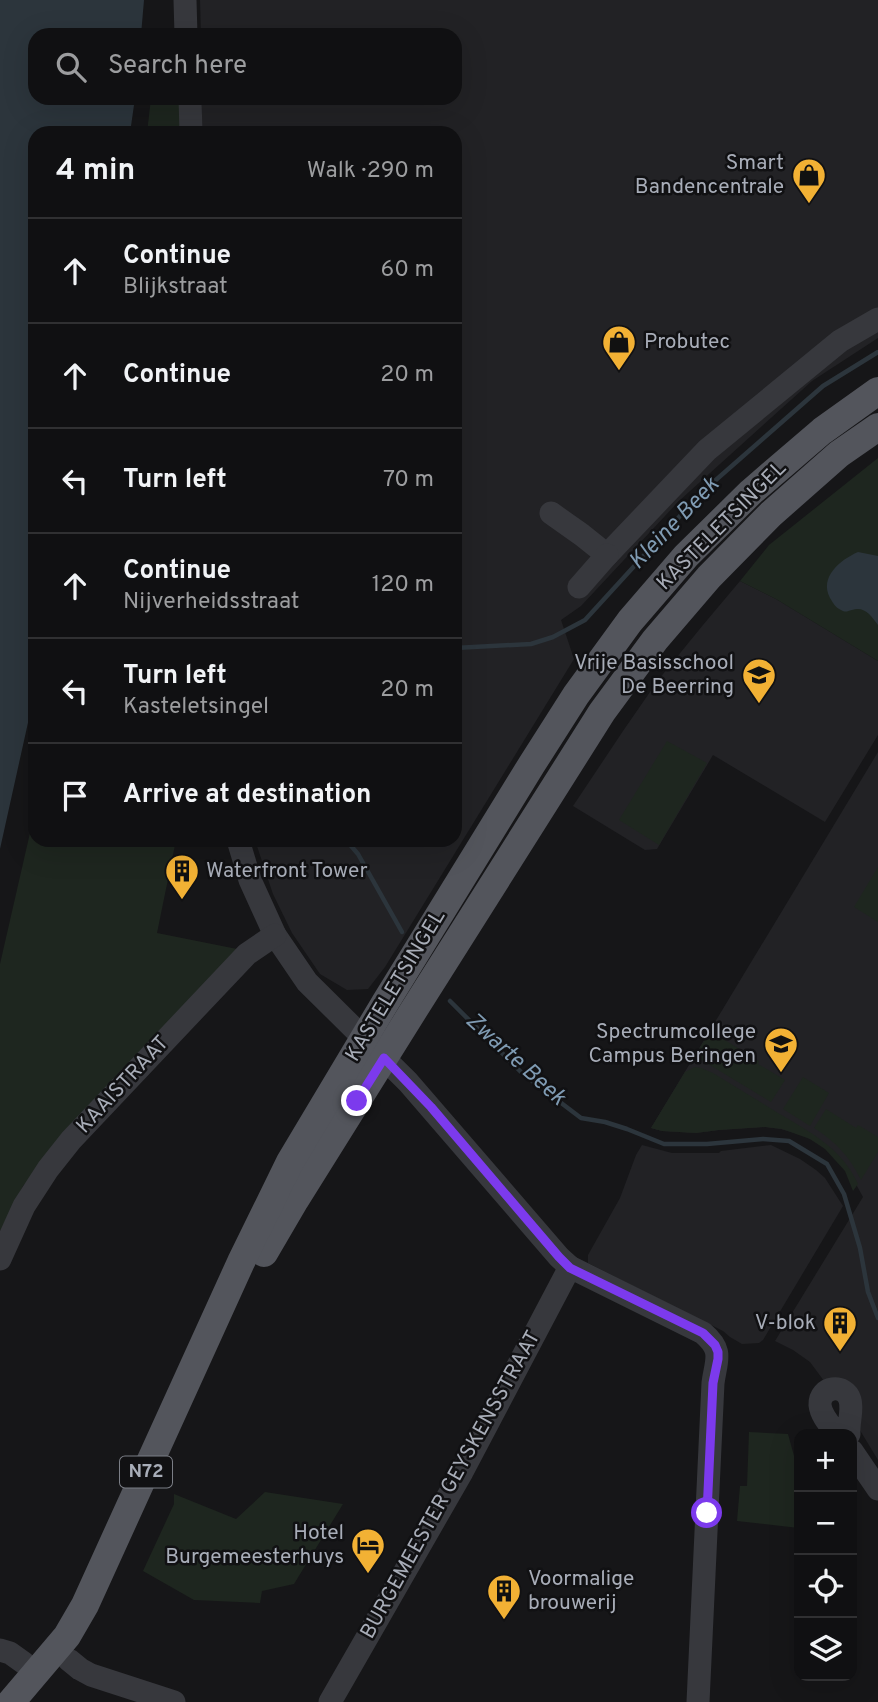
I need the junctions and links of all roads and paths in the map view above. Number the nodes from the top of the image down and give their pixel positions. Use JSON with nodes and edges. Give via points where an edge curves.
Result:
{"nodes":[{"id":1,"x":185,"y":0,"type":"edge"},
{"id":2,"x":186,"y":28,"type":"edge"},
{"id":3,"x":190,"y":105,"type":"edge"},
{"id":4,"x":191,"y":126,"type":"edge"},
{"id":5,"x":878,"y":319,"type":"edge"},
{"id":6,"x":878,"y":391,"type":"edge"},
{"id":7,"x":878,"y":428,"type":"edge"},
{"id":8,"x":551,"y":513,"type":"dead end"},
{"id":9,"x":607,"y":555,"type":"junction"},
{"id":10,"x":579,"y":587,"type":"dead end"},
{"id":11,"x":240,"y":847,"type":"edge"},
{"id":12,"x":275,"y":934,"type":"junction"},
{"id":13,"x":374,"y":1048,"type":"junction"},
{"id":14,"x":0,"y":1259,"type":"edge"},
{"id":15,"x":570,"y":1268,"type":"junction"},
{"id":16,"x":833,"y":1429,"type":"edge"},
{"id":17,"x":848,"y":1429,"type":"edge"},
{"id":18,"x":857,"y":1458,"type":"edge"},
{"id":19,"x":878,"y":1489,"type":"edge"},
{"id":20,"x":0,"y":1650,"type":"edge"},
{"id":21,"x":69,"y":1660,"type":"junction"},
{"id":22,"x":24,"y":1663,"type":"dead end"},
{"id":23,"x":12,"y":1702,"type":"edge"},
{"id":24,"x":32,"y":1702,"type":"edge"},
{"id":25,"x":174,"y":1702,"type":"edge"},
{"id":26,"x":330,"y":1702,"type":"edge"},
{"id":27,"x":698,"y":1702,"type":"edge"}],
"edges":[{"from":1,"to":2,"type":"street"},
{"from":3,"to":4,"type":"street"},
{"from":5,"to":9,"type":"street","via":[[840,341],[707,450]]},
{"from":6,"to":13,"type":"main road","name":"KASTELETSINGEL","number":"N72","via":[[822,431],[751,492],[686,556],[630,621],[532,764]]},
{"from":7,"to":13,"type":"main road","name":"KASTELETSINGEL","number":"N72","via":[[839,454],[771,514],[655,640]]},
{"from":8,"to":9,"type":"street"},
{"from":9,"to":10,"type":"street"},
{"from":11,"to":12,"type":"street"},
{"from":12,"to":13,"type":"street","via":[[307,982]]},
{"from":12,"to":14,"type":"street","name":"KAAISTRAAT","via":[[247,954],[71,1140],[24,1206]]},
{"from":13,"to":15,"type":"street"},
{"from":13,"to":21,"type":"main road","name":"KASTELETSINGEL","number":"N72","via":[[268,1245],[105,1609]]},
{"from":13,"to":23,"type":"main road","name":"KASTELETSINGEL","number":"N72","via":[[290,1163],[85,1605],[67,1636]]},
{"from":15,"to":26,"type":"street","name":"BURGEMEESTER GEYSKENSSTRAAT","via":[[462,1472]]},
{"from":15,"to":27,"type":"street","via":[[703,1333],[718,1352]]},
{"from":16,"to":17,"type":"street","via":[[820,1405],[825,1393],[835,1388],[849,1398]]},
{"from":18,"to":19,"type":"street"},
{"from":20,"to":22,"type":"street"},
{"from":21,"to":24,"type":"main road","name":"KASTELETSINGEL","number":"N72"},
{"from":21,"to":25,"type":"street","via":[[91,1675]]}]}
